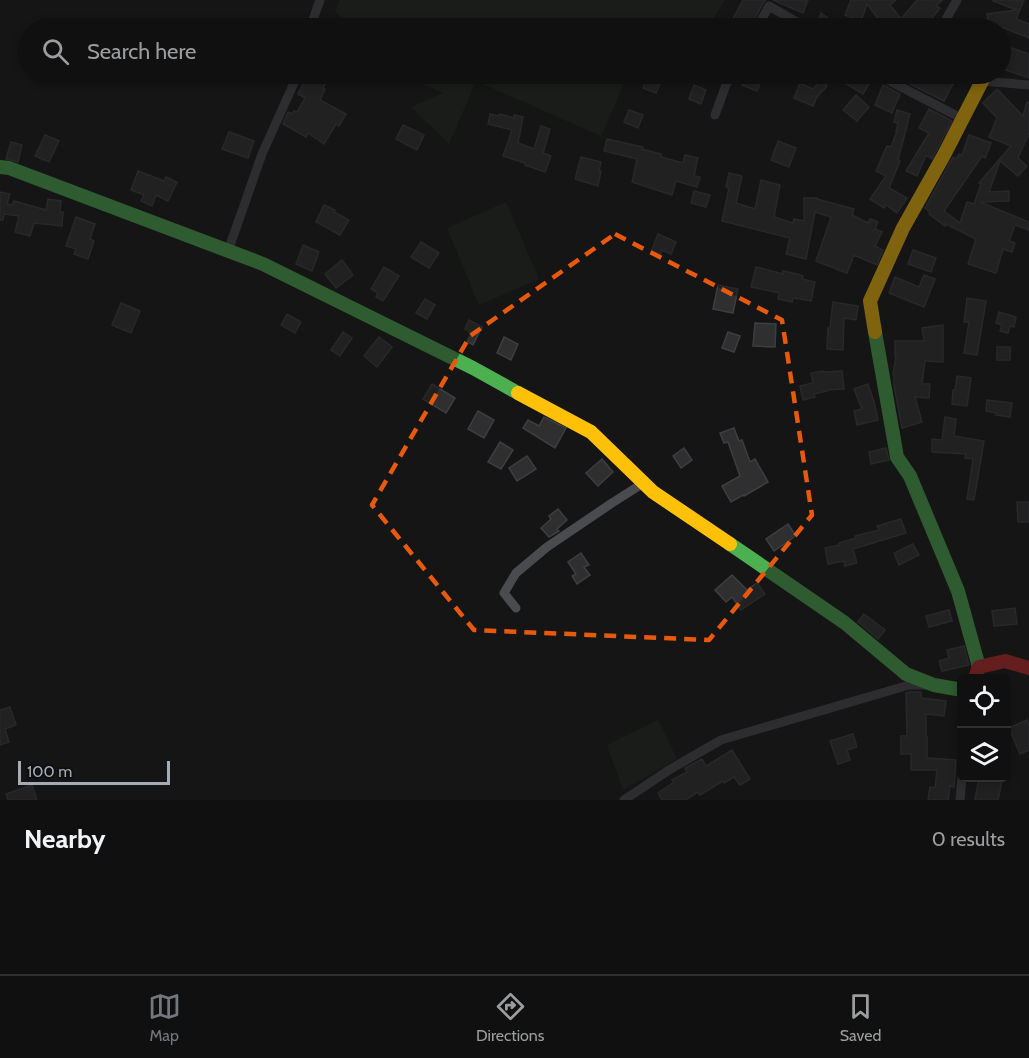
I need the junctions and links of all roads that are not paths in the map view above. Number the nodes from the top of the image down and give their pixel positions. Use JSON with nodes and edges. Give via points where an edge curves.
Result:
{"nodes":[{"id":1,"x":320,"y":0,"type":"edge"},
{"id":2,"x":957,"y":0,"type":"edge"},
{"id":3,"x":314,"y":18,"type":"edge"},
{"id":4,"x":762,"y":18,"type":"edge"},
{"id":5,"x":790,"y":18,"type":"edge"},
{"id":6,"x":947,"y":18,"type":"edge"},
{"id":7,"x":1011,"y":82,"type":"edge"},
{"id":8,"x":294,"y":84,"type":"edge"},
{"id":9,"x":727,"y":84,"type":"edge"},
{"id":10,"x":895,"y":84,"type":"edge"},
{"id":11,"x":975,"y":84,"type":"edge"},
{"id":12,"x":1029,"y":85,"type":"edge"},
{"id":13,"x":715,"y":115,"type":"dead end"},
{"id":14,"x":963,"y":119,"type":"junction"},
{"id":15,"x":0,"y":167,"type":"edge"},
{"id":16,"x":228,"y":251,"type":"junction"},
{"id":17,"x":645,"y":482,"type":"junction"},
{"id":18,"x":516,"y":608,"type":"dead end"},
{"id":19,"x":1029,"y":668,"type":"edge"},
{"id":20,"x":977,"y":673,"type":"edge"},
{"id":21,"x":934,"y":685,"type":"junction"},
{"id":22,"x":957,"y":689,"type":"edge"},
{"id":23,"x":962,"y":782,"type":"edge"},
{"id":24,"x":627,"y":799,"type":"edge"},
{"id":25,"x":960,"y":800,"type":"edge"}],
"edges":[{"from":1,"to":3,"type":"street"},
{"from":2,"to":6,"type":"street"},
{"from":4,"to":5,"type":"street","via":[[769,6]]},
{"from":7,"to":12,"type":"street"},
{"from":8,"to":16,"type":"street","via":[[262,154]]},
{"from":9,"to":13,"type":"street"},
{"from":10,"to":14,"type":"street"},
{"from":11,"to":14,"type":"street"},
{"from":14,"to":20,"type":"street","via":[[903,228],[870,301],[897,457],[910,476],[958,591]]},
{"from":15,"to":16,"type":"street"},
{"from":16,"to":17,"type":"street","via":[[263,264],[462,363],[591,432]]},
{"from":17,"to":18,"type":"street","via":[[547,547],[516,573],[504,593]]},
{"from":17,"to":21,"type":"street","via":[[653,492],[844,623],[906,674]]},
{"from":19,"to":20,"type":"street","via":[[1005,661]]},
{"from":21,"to":22,"type":"street"},
{"from":21,"to":24,"type":"street","via":[[909,685],[721,740]]},
{"from":23,"to":25,"type":"street"}]}
